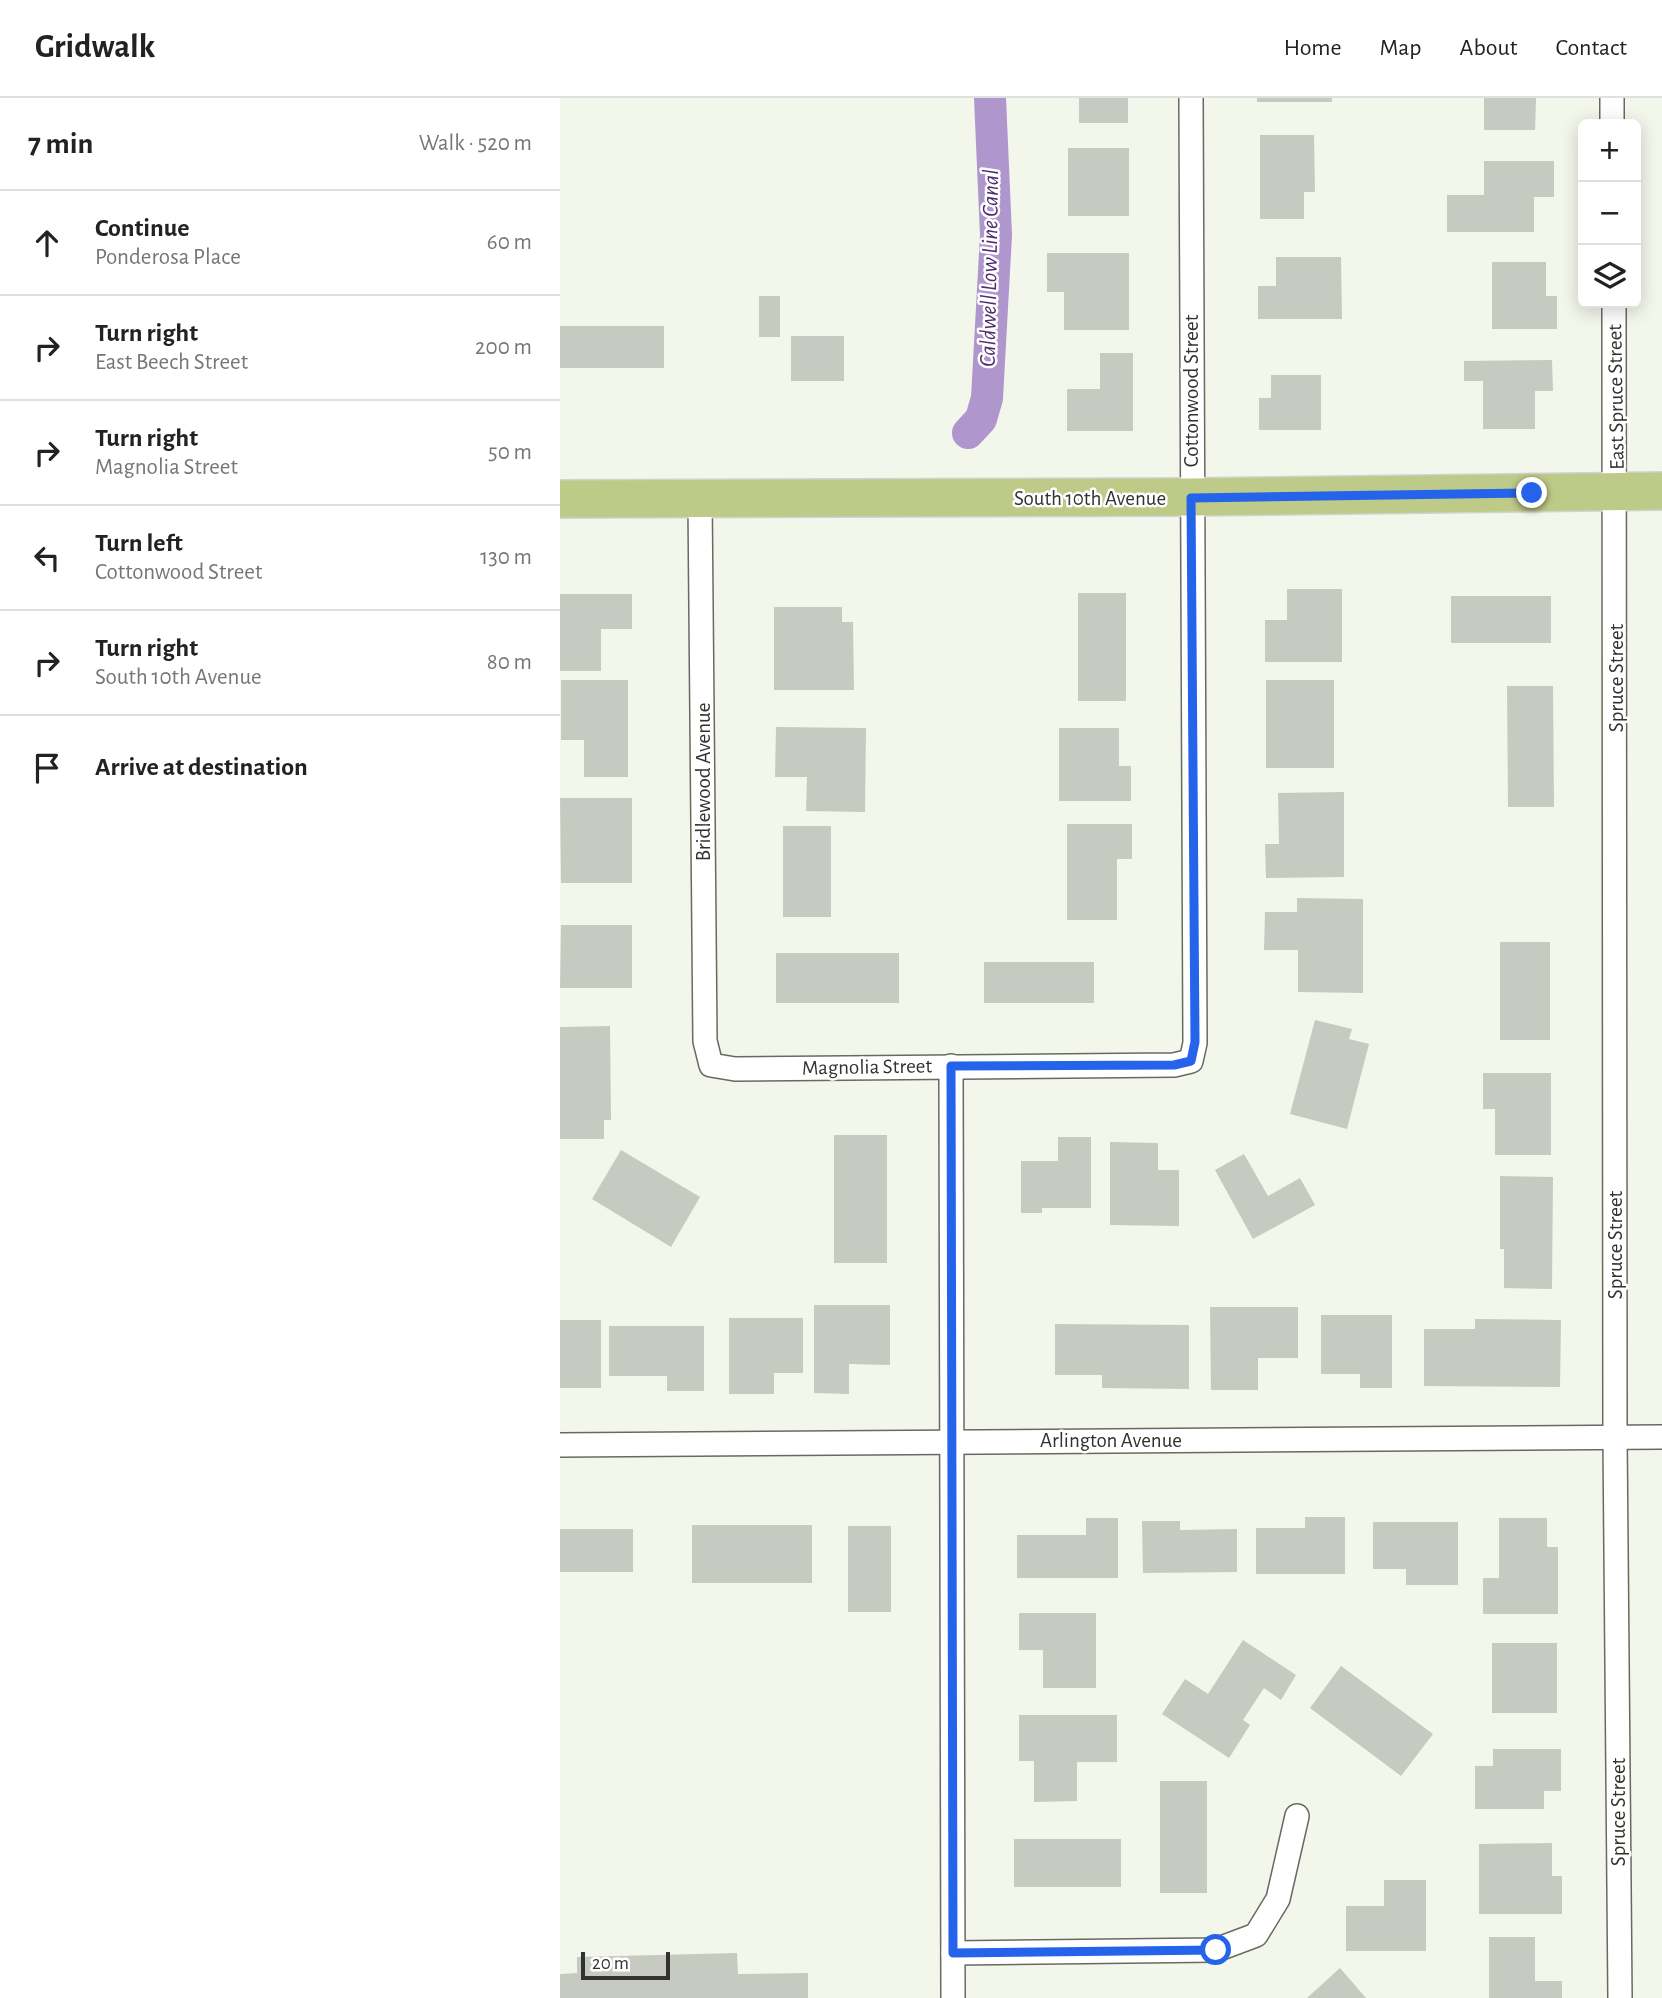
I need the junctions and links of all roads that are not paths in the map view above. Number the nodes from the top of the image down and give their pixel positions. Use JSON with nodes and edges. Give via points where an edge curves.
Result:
{"nodes":[{"id":1,"x":1191,"y":98,"type":"edge"},
{"id":2,"x":1612,"y":98,"type":"edge"},
{"id":3,"x":1612,"y":119,"type":"edge"},
{"id":4,"x":1614,"y":308,"type":"edge"},
{"id":5,"x":1662,"y":491,"type":"edge"},
{"id":6,"x":1617,"y":492,"type":"junction"},
{"id":7,"x":1191,"y":498,"type":"junction"},
{"id":8,"x":560,"y":499,"type":"edge"},
{"id":9,"x":701,"y":499,"type":"junction"},
{"id":10,"x":1191,"y":1061,"type":"joint"},
{"id":11,"x":711,"y":1065,"type":"joint"},
{"id":12,"x":951,"y":1066,"type":"junction"},
{"id":13,"x":1615,"y":1437,"type":"junction"},
{"id":14,"x":1662,"y":1437,"type":"edge"},
{"id":15,"x":951,"y":1441,"type":"junction"},
{"id":16,"x":560,"y":1445,"type":"edge"},
{"id":17,"x":1297,"y":1816,"type":"dead end"},
{"id":18,"x":953,"y":1953,"type":"junction"},
{"id":19,"x":953,"y":1998,"type":"edge"},
{"id":20,"x":1620,"y":1998,"type":"edge"}],
"edges":[{"from":1,"to":7,"type":"street","name":"Cottonwood Street"},
{"from":2,"to":3,"type":"street"},
{"from":4,"to":6,"type":"street","name":"East Spruce Street"},
{"from":5,"to":6,"type":"main road","name":"South 10th Avenue"},
{"from":6,"to":7,"type":"main road","name":"South 10th Avenue"},
{"from":6,"to":13,"type":"street","name":"Spruce Street"},
{"from":7,"to":9,"type":"main road","name":"South 10th Avenue"},
{"from":7,"to":10,"type":"street","name":"Cottonwood Street","via":[[1195,1042]]},
{"from":8,"to":9,"type":"main road","name":"South 10th Avenue"},
{"from":9,"to":11,"type":"street","name":"Bridlewood Avenue","via":[[705,1041]]},
{"from":10,"to":12,"type":"street","name":"Magnolia Street","via":[[1174,1065]]},
{"from":11,"to":12,"type":"street","name":"Magnolia Street","via":[[735,1069]]},
{"from":12,"to":15,"type":"street"},
{"from":13,"to":14,"type":"street","name":"Arlington Avenue"},
{"from":13,"to":15,"type":"street","name":"Arlington Avenue"},
{"from":13,"to":20,"type":"street","name":"Spruce Street"},
{"from":15,"to":16,"type":"street","name":"Arlington Avenue"},
{"from":15,"to":18,"type":"street"},
{"from":17,"to":18,"type":"street","via":[[1278,1899],[1256,1935],[1216,1950]]},
{"from":18,"to":19,"type":"street"}]}
